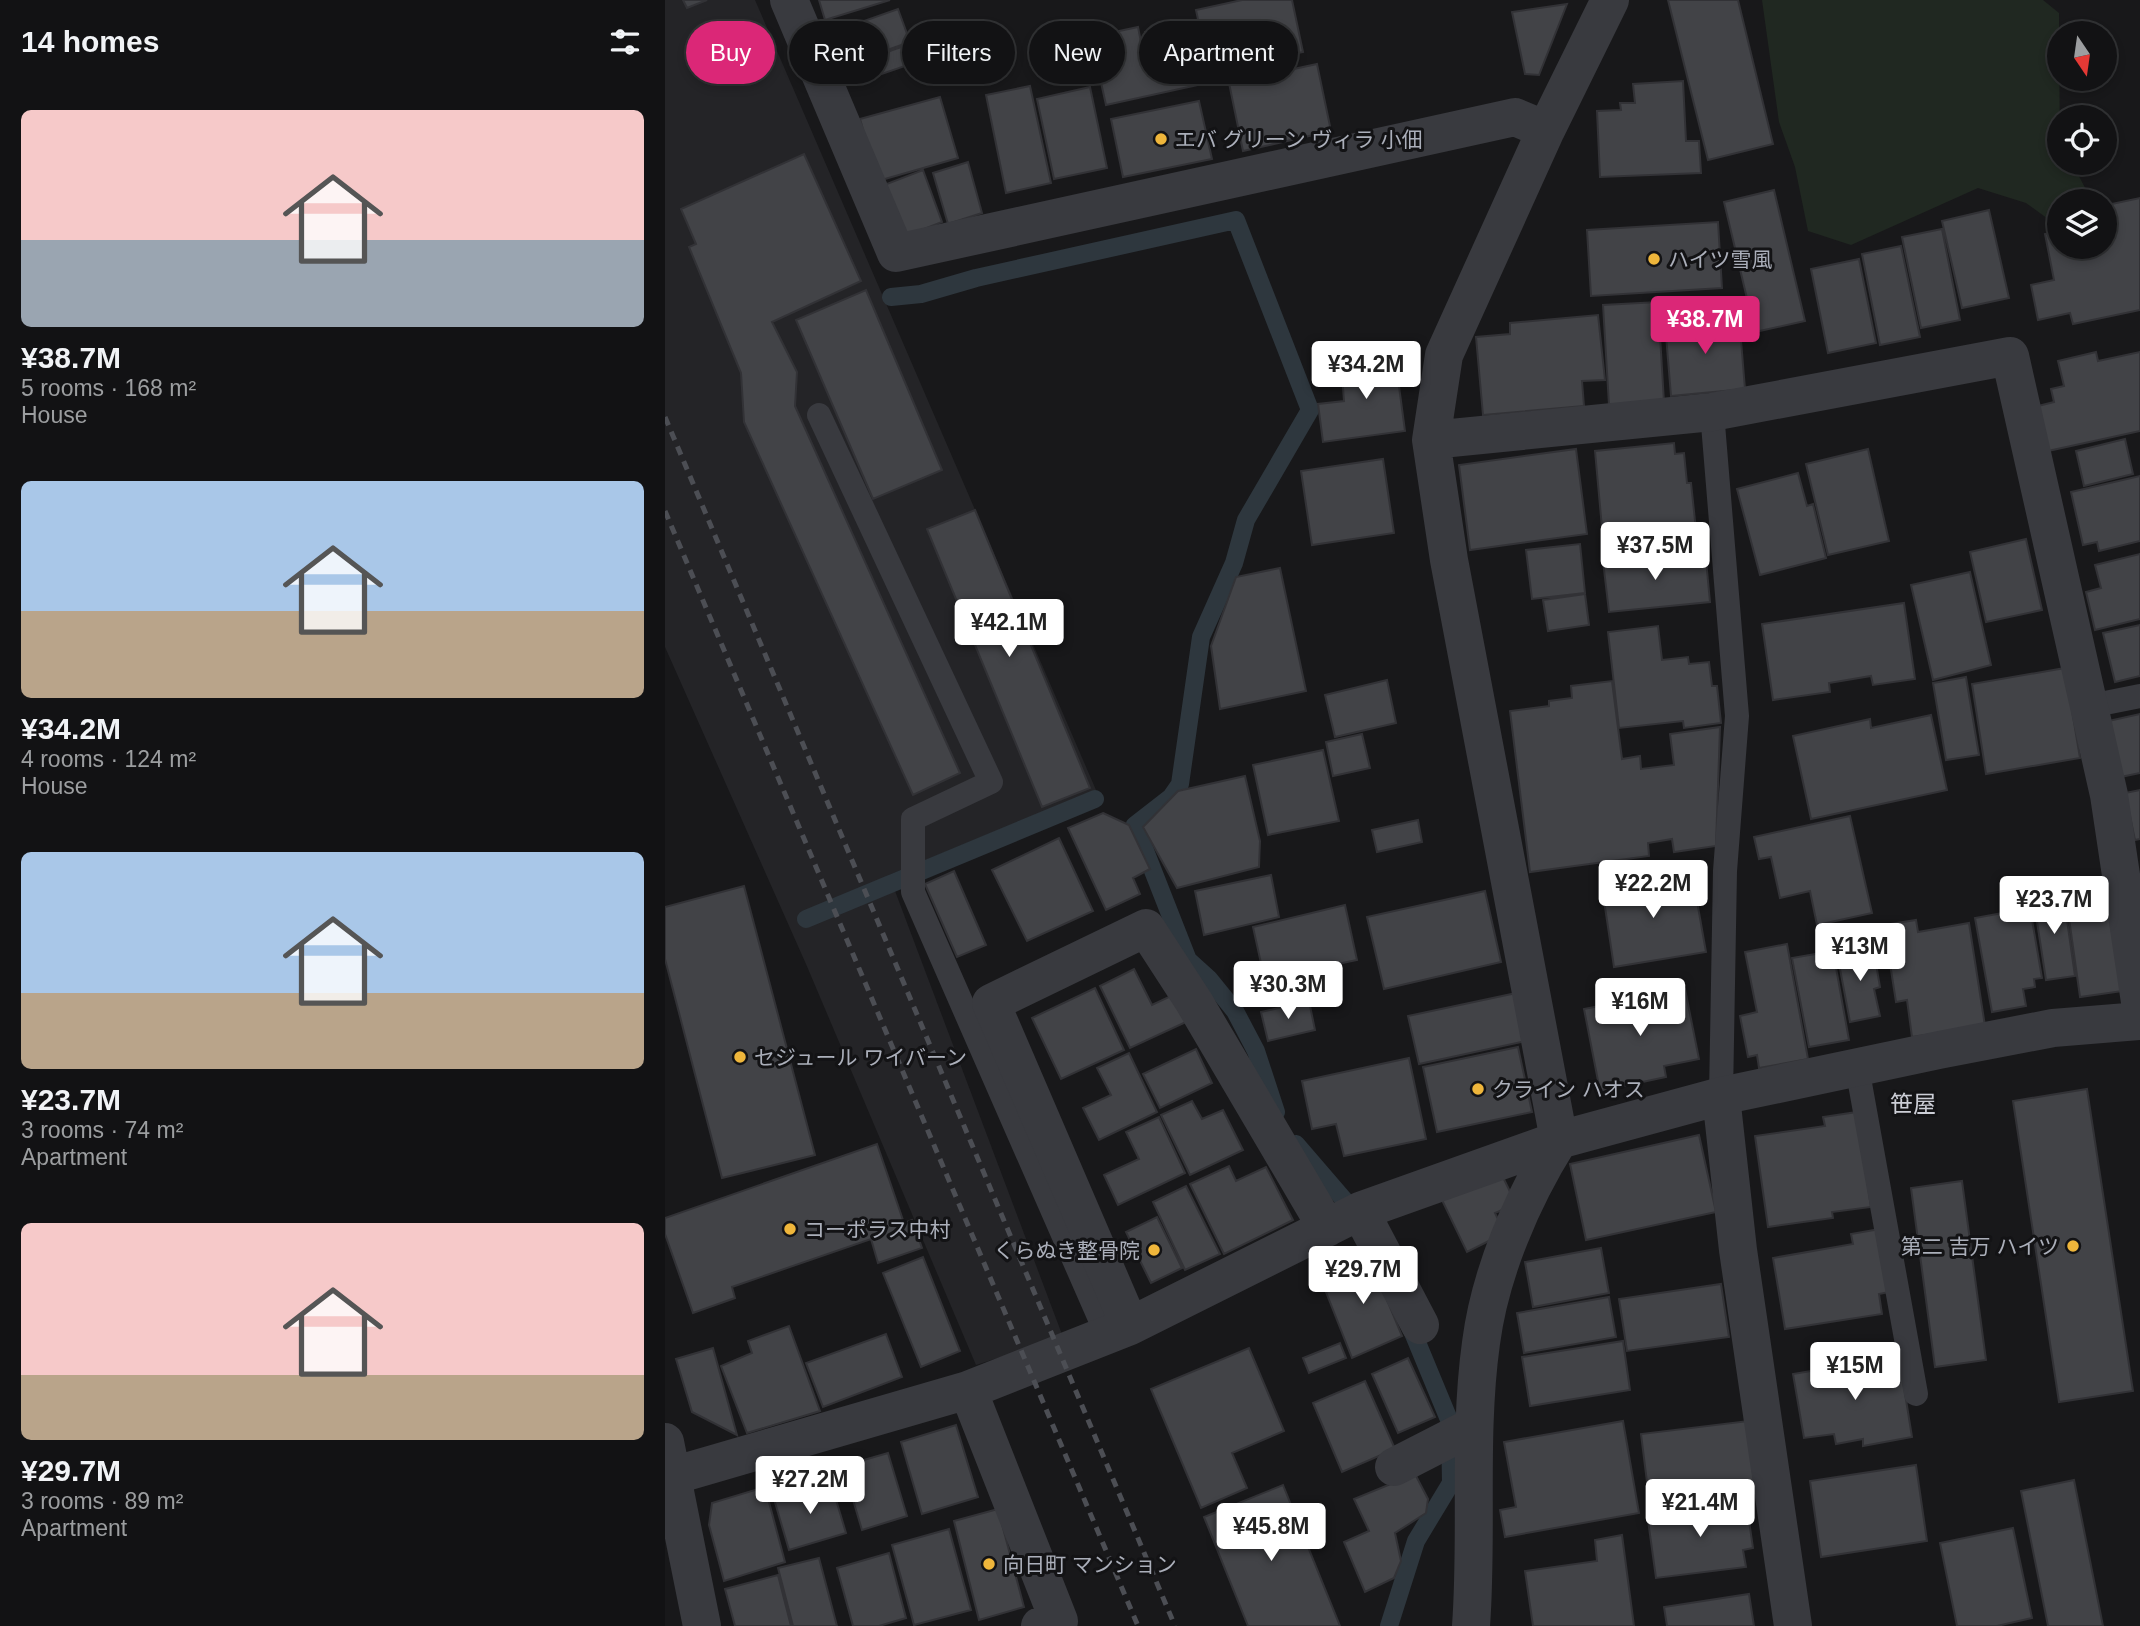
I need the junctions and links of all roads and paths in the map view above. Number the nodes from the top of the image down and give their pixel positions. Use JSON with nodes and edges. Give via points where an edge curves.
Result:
{"nodes":[{"id":1,"x":789,"y":0,"type":"edge"},
{"id":2,"x":1608,"y":3,"type":"edge"},
{"id":3,"x":1546,"y":130,"type":"junction"},
{"id":4,"x":1712,"y":412,"type":"junction"},
{"id":5,"x":819,"y":415,"type":"dead end"},
{"id":6,"x":1431,"y":440,"type":"junction"},
{"id":7,"x":2140,"y":696,"type":"edge"},
{"id":8,"x":2090,"y":706,"type":"junction"},
{"id":9,"x":2140,"y":1002,"type":"edge"},
{"id":10,"x":2140,"y":1021,"type":"edge"},
{"id":11,"x":1857,"y":1067,"type":"junction"},
{"id":12,"x":1721,"y":1097,"type":"junction"},
{"id":13,"x":1559,"y":1140,"type":"junction"},
{"id":14,"x":1360,"y":1211,"type":"junction"},
{"id":15,"x":1327,"y":1228,"type":"junction"},
{"id":16,"x":1420,"y":1325,"type":"dead end"},
{"id":17,"x":1119,"y":1330,"type":"junction"},
{"id":18,"x":968,"y":1390,"type":"junction"},
{"id":19,"x":1916,"y":1394,"type":"dead end"},
{"id":20,"x":1474,"y":1426,"type":"junction"},
{"id":21,"x":669,"y":1459,"type":"edge"},
{"id":22,"x":1394,"y":1467,"type":"dead end"},
{"id":23,"x":702,"y":1626,"type":"edge"},
{"id":24,"x":1040,"y":1626,"type":"edge"},
{"id":25,"x":1471,"y":1626,"type":"edge"},
{"id":26,"x":1793,"y":1626,"type":"edge"}],
"edges":[{"from":1,"to":3,"type":"street","via":[[896,253],[1515,117]]},
{"from":2,"to":3,"type":"street"},
{"from":3,"to":6,"type":"street","via":[[1444,355]]},
{"from":4,"to":6,"type":"street"},
{"from":4,"to":8,"type":"street","via":[[2010,356]]},
{"from":4,"to":12,"type":"lane","via":[[1737,716],[1725,871]]},
{"from":5,"to":17,"type":"lane","via":[[991,782],[913,819],[913,892]]},
{"from":6,"to":13,"type":"street","via":[[1449,560]]},
{"from":7,"to":8,"type":"lane"},
{"from":8,"to":9,"type":"street","via":[[2109,795]]},
{"from":10,"to":11,"type":"street","via":[[2053,1028]]},
{"from":11,"to":12,"type":"street"},
{"from":11,"to":19,"type":"lane"},
{"from":12,"to":13,"type":"street"},
{"from":12,"to":26,"type":"street","via":[[1738,1250]]},
{"from":13,"to":14,"type":"street"},
{"from":13,"to":20,"type":"street","via":[[1537,1175],[1497,1276],[1481,1341]]},
{"from":14,"to":15,"type":"street"},
{"from":14,"to":16,"type":"street"},
{"from":15,"to":17,"type":"street"},
{"from":15,"to":17,"type":"street","via":[[1146,928],[991,1003]]},
{"from":17,"to":18,"type":"street"},
{"from":18,"to":21,"type":"street"},
{"from":18,"to":24,"type":"street","via":[[1059,1621]]},
{"from":20,"to":22,"type":"street"},
{"from":20,"to":25,"type":"street"},
{"from":21,"to":23,"type":"street"}]}
